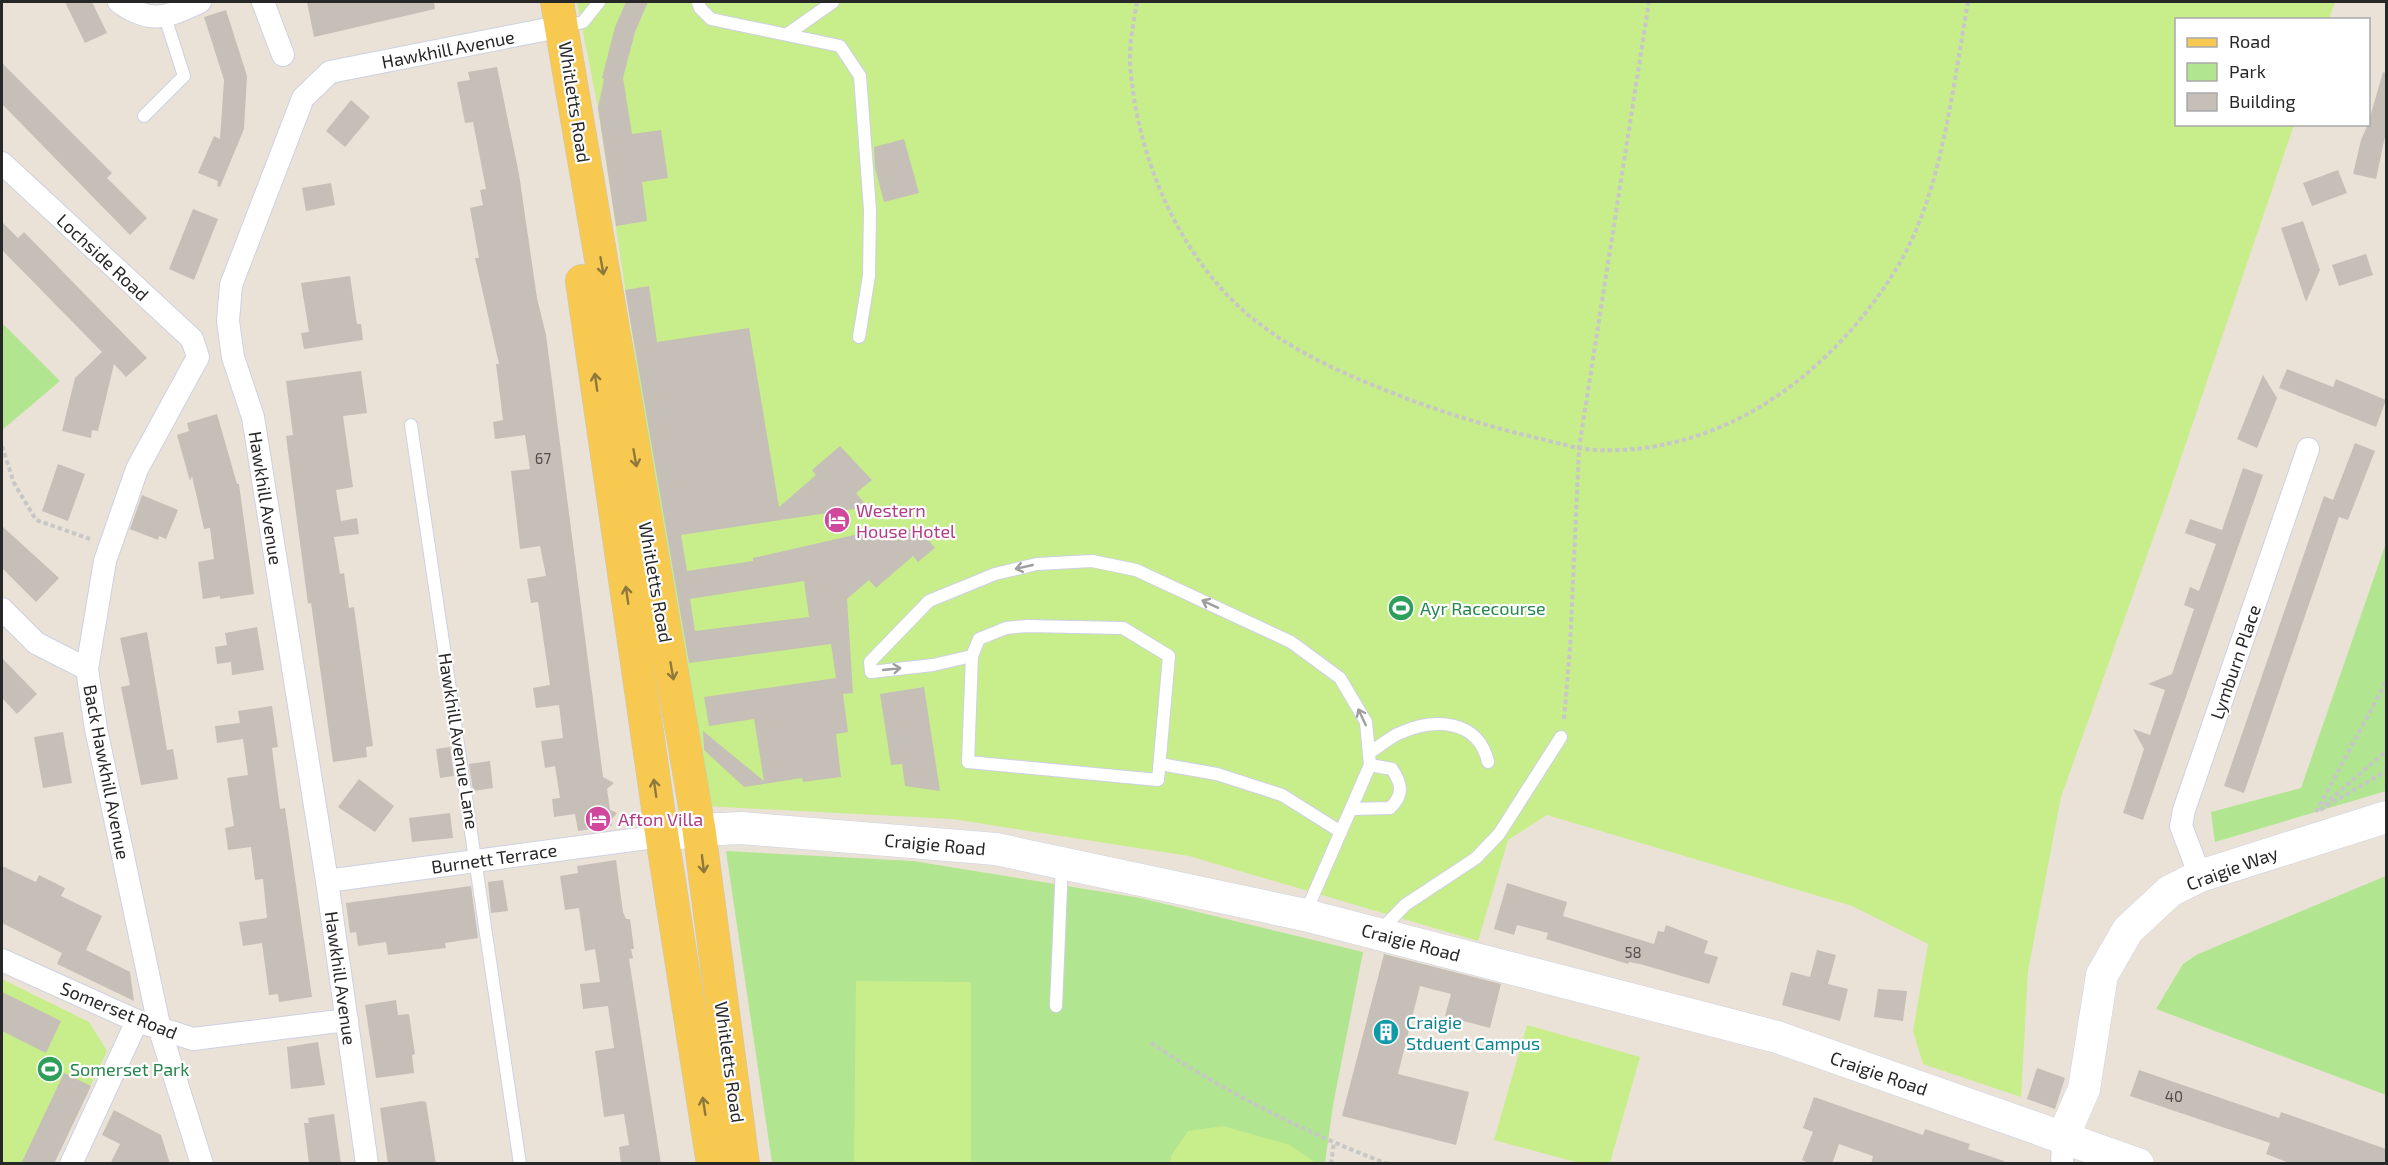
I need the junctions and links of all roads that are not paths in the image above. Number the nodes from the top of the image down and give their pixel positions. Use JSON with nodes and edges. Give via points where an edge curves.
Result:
{"nodes":[{"id":1,"x":119,"y":2,"type":"edge"},
{"id":2,"x":200,"y":2,"type":"edge"},
{"id":3,"x":263,"y":2,"type":"edge"},
{"id":4,"x":599,"y":2,"type":"edge"},
{"id":5,"x":698,"y":2,"type":"edge"},
{"id":6,"x":833,"y":2,"type":"edge"},
{"id":7,"x":550,"y":15,"type":"edge"},
{"id":8,"x":165,"y":17,"type":"junction"},
{"id":9,"x":789,"y":33,"type":"junction"},
{"id":10,"x":283,"y":55,"type":"dead end"},
{"id":11,"x":144,"y":116,"type":"dead end"},
{"id":12,"x":2,"y":163,"type":"edge"},
{"id":13,"x":859,"y":337,"type":"dead end"},
{"id":14,"x":198,"y":357,"type":"joint"},
{"id":15,"x":411,"y":425,"type":"dead end"},
{"id":16,"x":2308,"y":449,"type":"dead end"},
{"id":17,"x":2,"y":609,"type":"edge"},
{"id":18,"x":972,"y":656,"type":"junction"},
{"id":19,"x":87,"y":669,"type":"junction"},
{"id":20,"x":1561,"y":736,"type":"dead end"},
{"id":21,"x":1370,"y":759,"type":"junction"},
{"id":22,"x":1488,"y":762,"type":"dead end"},
{"id":23,"x":1160,"y":764,"type":"junction"},
{"id":24,"x":1351,"y":809,"type":"junction"},
{"id":25,"x":2386,"y":817,"type":"edge"},
{"id":26,"x":699,"y":830,"type":"junction"},
{"id":27,"x":1341,"y":832,"type":"junction"},
{"id":28,"x":662,"y":836,"type":"junction"},
{"id":29,"x":477,"y":861,"type":"junction"},
{"id":30,"x":1062,"y":863,"type":"junction"},
{"id":31,"x":2200,"y":876,"type":"junction"},
{"id":32,"x":327,"y":881,"type":"junction"},
{"id":33,"x":1305,"y":915,"type":"junction"},
{"id":34,"x":1377,"y":933,"type":"junction"},
{"id":35,"x":2,"y":960,"type":"edge"},
{"id":36,"x":1056,"y":1006,"type":"dead end"},
{"id":37,"x":347,"y":1020,"type":"junction"},
{"id":38,"x":137,"y":1021,"type":"junction"},
{"id":39,"x":160,"y":1030,"type":"junction"},
{"id":40,"x":2063,"y":1150,"type":"edge"},
{"id":41,"x":71,"y":1164,"type":"edge"},
{"id":42,"x":202,"y":1164,"type":"edge"},
{"id":43,"x":367,"y":1164,"type":"edge"},
{"id":44,"x":520,"y":1164,"type":"edge"},
{"id":45,"x":713,"y":1164,"type":"edge"},
{"id":46,"x":743,"y":1164,"type":"edge"},
{"id":47,"x":2138,"y":1164,"type":"edge"}],
"edges":[{"from":1,"to":8,"type":"street","via":[[143,16]]},
{"from":2,"to":8,"type":"street"},
{"from":3,"to":10,"type":"street"},
{"from":4,"to":7,"type":"lane","via":[[583,22]]},
{"from":5,"to":9,"type":"lane","via":[[711,19]]},
{"from":6,"to":9,"type":"lane"},
{"from":7,"to":26,"type":"main road","name":"Whitletts Road","one_way":true,"via":[[579,134]]},
{"from":28,"to":7,"type":"main road","name":"Whitletts Road","one_way":true,"via":[[554,84]]},
{"from":7,"to":32,"type":"street","name":"Hawkhill Avenue","via":[[330,72],[303,98],[231,285],[228,321],[233,357],[253,417]]},
{"from":8,"to":11,"type":"lane","via":[[184,76]]},
{"from":9,"to":13,"type":"lane","via":[[840,46],[860,76],[870,210],[869,276]]},
{"from":12,"to":14,"type":"street","name":"Lochside Road","via":[[192,339]]},
{"from":14,"to":19,"type":"street","name":"Back Hawkhill Avenue","via":[[137,469],[105,561]]},
{"from":15,"to":29,"type":"lane","name":"Hawkhill Avenue Lane"},
{"from":16,"to":31,"type":"street","name":"Lymburn Place","via":[[2184,810],[2181,826]]},
{"from":17,"to":19,"type":"street","via":[[36,643]]},
{"from":21,"to":18,"type":"lane","one_way":true,"via":[[1366,722],[1340,678],[1291,642],[1136,570],[1092,561],[1037,564],[995,574],[929,601],[870,662],[871,672]]},
{"from":18,"to":23,"type":"lane","via":[[968,762],[1158,780]]},
{"from":18,"to":23,"type":"lane","via":[[979,639],[1006,628],[1124,628],[1169,656]]},
{"from":19,"to":39,"type":"street","name":"Back Hawkhill Avenue","via":[[96,729]]},
{"from":20,"to":34,"type":"lane","via":[[1499,834],[1476,858],[1404,905]]},
{"from":21,"to":22,"type":"lane","via":[[1400,733],[1432,724],[1452,724],[1479,740]]},
{"from":21,"to":24,"type":"lane"},
{"from":21,"to":24,"type":"lane","via":[[1392,769],[1399,779],[1398,800],[1390,808]]},
{"from":23,"to":27,"type":"lane","via":[[1217,774],[1282,795]]},
{"from":24,"to":27,"type":"lane"},
{"from":25,"to":31,"type":"main road","name":"Craigie Way"},
{"from":26,"to":28,"type":"main road","name":"Craigie Road"},
{"from":26,"to":30,"type":"main road","name":"Craigie Road","via":[[741,828],[996,849]]},
{"from":26,"to":46,"type":"main road","name":"Whitletts Road","one_way":true},
{"from":27,"to":33,"type":"lane"},
{"from":28,"to":29,"type":"street","name":"Burnett Terrace"},
{"from":45,"to":28,"type":"main road","name":"Whitletts Road","one_way":true},
{"from":29,"to":32,"type":"street","name":"Burnett Terrace"},
{"from":29,"to":44,"type":"lane","name":"Hawkhill Avenue Lane"},
{"from":30,"to":33,"type":"main road","name":"Craigie Road"},
{"from":30,"to":36,"type":"lane"},
{"from":31,"to":40,"type":"main road","name":"Craigie Way","via":[[2170,891],[2128,930],[2102,975],[2084,1089]]},
{"from":32,"to":37,"type":"street","name":"Hawkhill Avenue"},
{"from":33,"to":34,"type":"main road","name":"Craigie Road"},
{"from":34,"to":40,"type":"main road","name":"Craigie Road","via":[[1776,1037]]},
{"from":35,"to":38,"type":"street","name":"Somerset Road"},
{"from":37,"to":39,"type":"street","name":"Somerset Road","via":[[193,1039]]},
{"from":37,"to":43,"type":"street","name":"Hawkhill Avenue"},
{"from":38,"to":39,"type":"street","name":"Somerset Road"},
{"from":38,"to":41,"type":"street"},
{"from":39,"to":42,"type":"street","name":"Back Hawkhill Avenue"},
{"from":40,"to":47,"type":"main road","name":"Craigie Road"}]}
